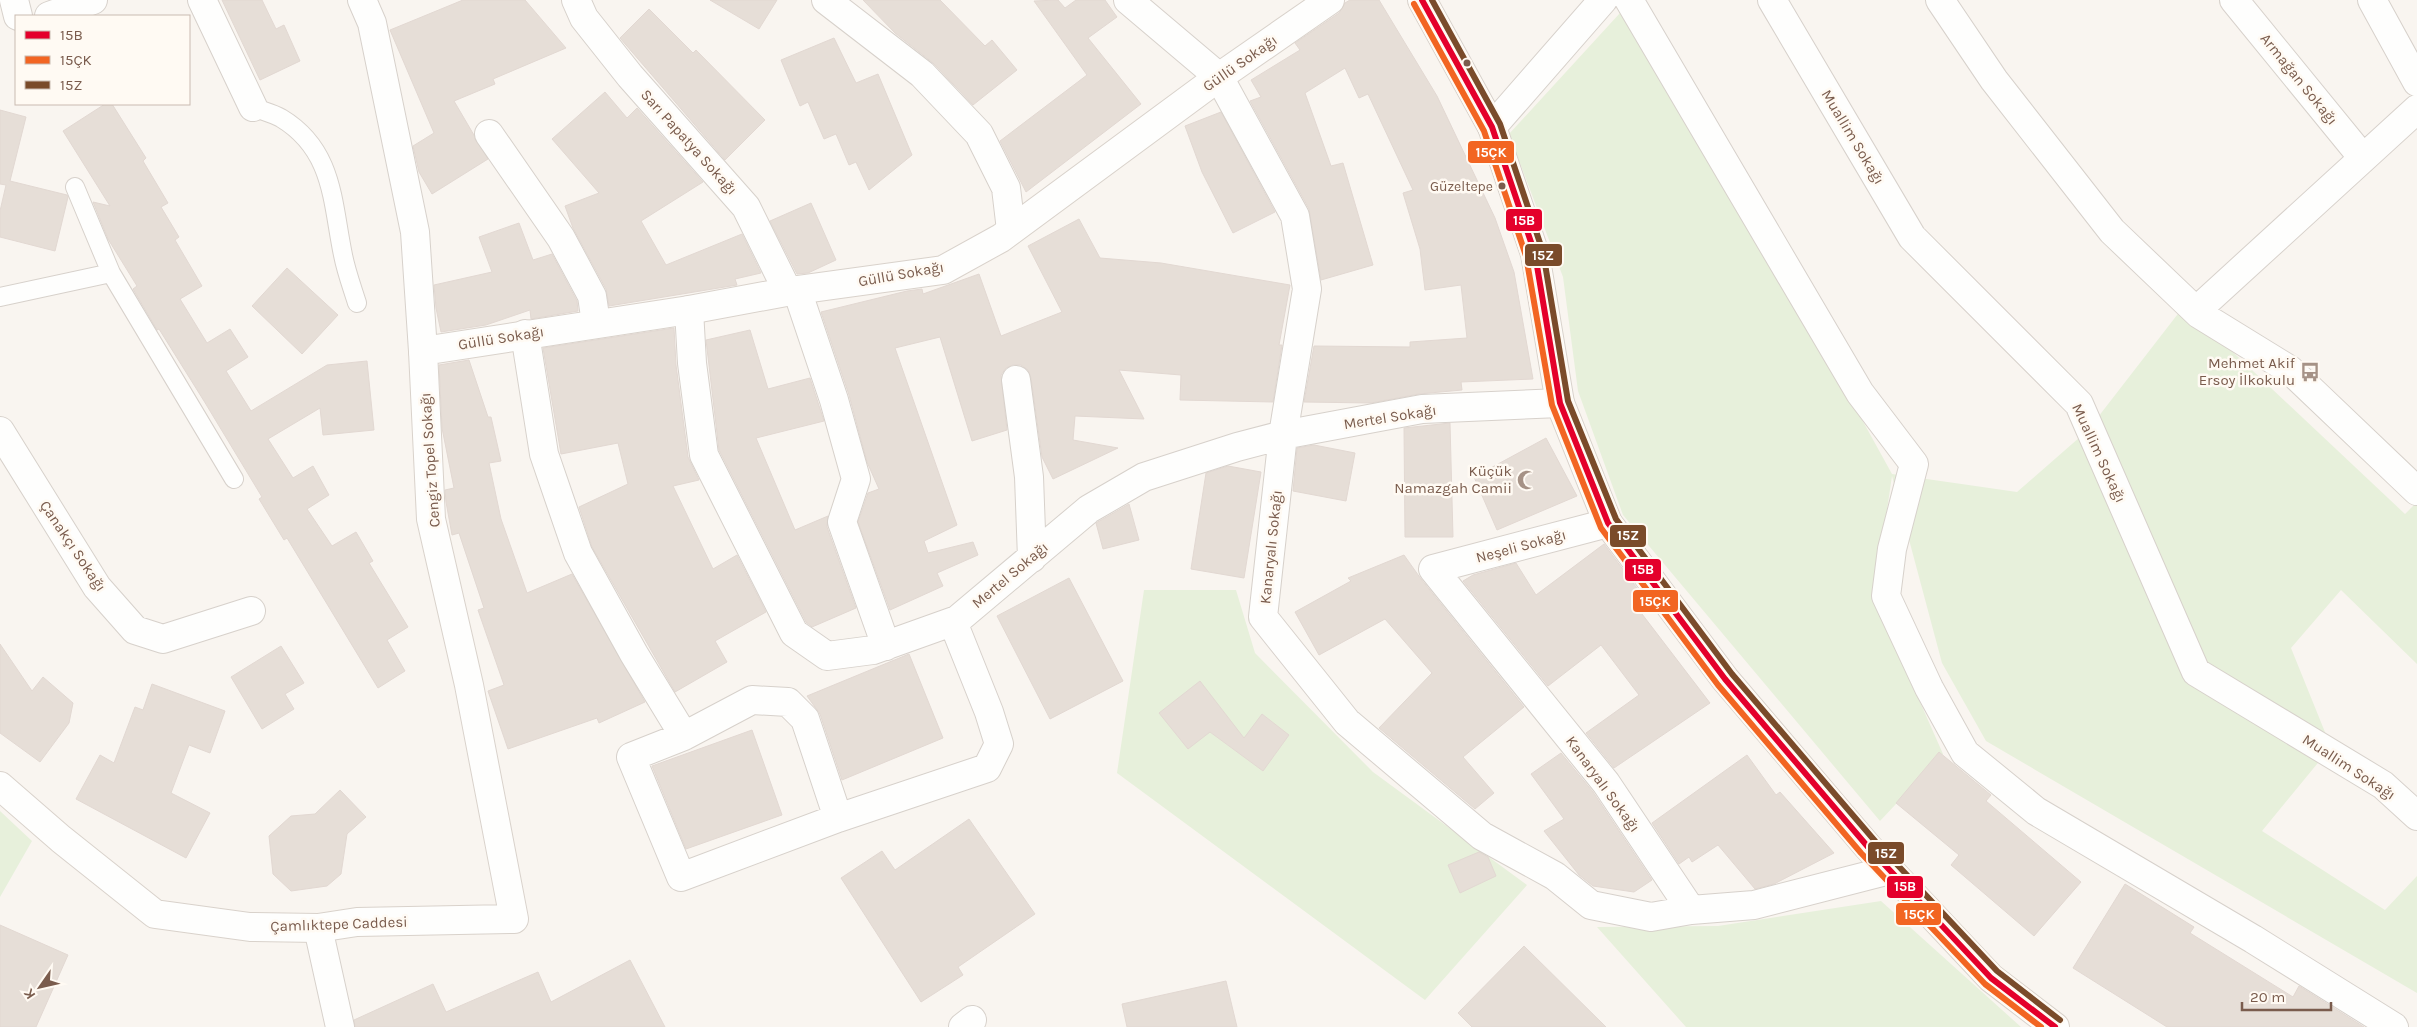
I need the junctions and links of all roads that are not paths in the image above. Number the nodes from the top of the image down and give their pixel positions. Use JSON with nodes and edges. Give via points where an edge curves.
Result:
{"nodes":[{"id":1,"x":14,"y":0,"type":"edge"},
{"id":2,"x":94,"y":0,"type":"edge"},
{"id":3,"x":202,"y":0,"type":"edge"},
{"id":4,"x":362,"y":0,"type":"edge"},
{"id":5,"x":576,"y":0,"type":"edge"},
{"id":6,"x":826,"y":0,"type":"edge"},
{"id":7,"x":1128,"y":0,"type":"edge"},
{"id":8,"x":1330,"y":0,"type":"edge"},
{"id":9,"x":1422,"y":0,"type":"edge"},
{"id":10,"x":1603,"y":0,"type":"edge"},
{"id":11,"x":1629,"y":0,"type":"edge"},
{"id":12,"x":1772,"y":0,"type":"edge"},
{"id":13,"x":1940,"y":0,"type":"edge"},
{"id":14,"x":2234,"y":0,"type":"edge"},
{"id":15,"x":2372,"y":0,"type":"edge"},
{"id":16,"x":18,"y":15,"type":"edge"},
{"id":17,"x":52,"y":15,"type":"edge"},
{"id":18,"x":2413,"y":66,"type":"edge"},
{"id":19,"x":1220,"y":77,"type":"junction"},
{"id":20,"x":252,"y":107,"type":"joint"},
{"id":21,"x":2417,"y":109,"type":"edge"},
{"id":22,"x":1492,"y":127,"type":"junction"},
{"id":23,"x":489,"y":134,"type":"dead end"},
{"id":24,"x":2364,"y":158,"type":"junction"},
{"id":25,"x":75,"y":187,"type":"dead end"},
{"id":26,"x":1011,"y":230,"type":"junction"},
{"id":27,"x":112,"y":273,"type":"junction"},
{"id":28,"x":793,"y":291,"type":"junction"},
{"id":29,"x":0,"y":297,"type":"edge"},
{"id":30,"x":357,"y":303,"type":"dead end"},
{"id":31,"x":689,"y":310,"type":"junction"},
{"id":32,"x":2196,"y":311,"type":"junction"},
{"id":33,"x":596,"y":323,"type":"junction"},
{"id":34,"x":525,"y":334,"type":"junction"},
{"id":35,"x":423,"y":351,"type":"junction"},
{"id":36,"x":1016,"y":380,"type":"dead end"},
{"id":37,"x":1560,"y":403,"type":"junction"},
{"id":38,"x":0,"y":431,"type":"edge"},
{"id":39,"x":1283,"y":435,"type":"junction"},
{"id":40,"x":234,"y":479,"type":"dead end"},
{"id":41,"x":2417,"y":491,"type":"edge"},
{"id":42,"x":1608,"y":523,"type":"junction"},
{"id":43,"x":1032,"y":558,"type":"junction"},
{"id":44,"x":1434,"y":569,"type":"joint"},
{"id":45,"x":251,"y":611,"type":"dead end"},
{"id":46,"x":953,"y":622,"type":"junction"},
{"id":47,"x":886,"y":646,"type":"junction"},
{"id":48,"x":684,"y":736,"type":"junction"},
{"id":49,"x":0,"y":786,"type":"edge"},
{"id":50,"x":2417,"y":816,"type":"edge"},
{"id":51,"x":838,"y":818,"type":"junction"},
{"id":52,"x":1890,"y":870,"type":"junction"},
{"id":53,"x":1691,"y":910,"type":"junction"},
{"id":54,"x":514,"y":919,"type":"joint"},
{"id":55,"x":318,"y":928,"type":"junction"},
{"id":56,"x":340,"y":1027,"type":"edge"},
{"id":57,"x":2055,"y":1027,"type":"edge"},
{"id":58,"x":2394,"y":1027,"type":"edge"}],
"edges":[{"from":1,"to":16,"type":"street"},
{"from":2,"to":17,"type":"street"},
{"from":3,"to":20,"type":"street"},
{"from":4,"to":35,"type":"street","name":"Cengiz Topel Sokağı","via":[[372,23],[415,232]]},
{"from":5,"to":28,"type":"street","name":"Sarı Papatya Sokağı","via":[[584,18],[630,76],[746,206]]},
{"from":6,"to":26,"type":"street","via":[[922,74],[979,134],[1006,188]]},
{"from":7,"to":19,"type":"street","name":"Kanaryalı Sokağı"},
{"from":8,"to":19,"type":"street","name":"Güllü Sokağı"},
{"from":9,"to":22,"type":"street"},
{"from":10,"to":22,"type":"street"},
{"from":11,"to":58,"type":"street","via":[[1860,393],[1914,464],[1892,550],[1886,596],[1929,688],[1965,753],[2036,811],[2253,939]]},
{"from":12,"to":50,"type":"street","name":"Muallim Sokağı","via":[[1912,237],[2080,404],[2196,672],[2383,785]]},
{"from":13,"to":32,"type":"street","via":[[1994,80],[2112,230]]},
{"from":14,"to":24,"type":"street","name":"Armağan Sokağı"},
{"from":15,"to":18,"type":"street"},
{"from":19,"to":26,"type":"street","name":"Güllü Sokağı"},
{"from":19,"to":39,"type":"street","name":"Kanaryalı Sokağı","via":[[1295,216],[1307,289]]},
{"from":20,"to":30,"type":"lane","via":[[280,118],[304,136],[320,160],[334,194],[343,256]]},
{"from":21,"to":24,"type":"street"},
{"from":22,"to":37,"type":"street","via":[[1536,254]]},
{"from":23,"to":33,"type":"street","via":[[561,238],[592,296]]},
{"from":24,"to":32,"type":"street"},
{"from":25,"to":27,"type":"lane"},
{"from":26,"to":28,"type":"street","name":"Güllü Sokağı","via":[[943,270]]},
{"from":27,"to":29,"type":"lane"},
{"from":27,"to":40,"type":"lane"},
{"from":28,"to":31,"type":"street","name":"Güllü Sokağı"},
{"from":28,"to":47,"type":"street","name":"Sarı Papatya Sokağı","via":[[834,400],[856,479],[842,522]]},
{"from":31,"to":33,"type":"street","name":"Güllü Sokağı"},
{"from":31,"to":47,"type":"street","name":"Mertel Sokağı","via":[[704,455],[794,633],[827,656]]},
{"from":32,"to":41,"type":"street","via":[[2290,370]]},
{"from":33,"to":34,"type":"street","name":"Güllü Sokağı"},
{"from":34,"to":35,"type":"street","name":"Güllü Sokağı"},
{"from":34,"to":48,"type":"street","via":[[544,454],[578,553]]},
{"from":35,"to":54,"type":"street","name":"Cengiz Topel Sokağı","via":[[432,519],[469,685]]},
{"from":36,"to":43,"type":"street","via":[[1029,477]]},
{"from":37,"to":39,"type":"street","name":"Mertel Sokağı","via":[[1422,409]]},
{"from":37,"to":42,"type":"street"},
{"from":38,"to":45,"type":"street","name":"Çanakçı Sokağı","via":[[97,586],[135,630],[163,639]]},
{"from":39,"to":43,"type":"street","name":"Mertel Sokağı","via":[[1144,477],[1089,509]]},
{"from":39,"to":53,"type":"street","name":"Kanaryalı Sokağı","via":[[1263,617],[1347,722],[1482,836],[1555,876],[1591,904],[1651,917]]},
{"from":42,"to":44,"type":"street","name":"Neşeli Sokağı"},
{"from":42,"to":52,"type":"street","via":[[1725,679]]},
{"from":43,"to":46,"type":"street","name":"Mertel Sokağı"},
{"from":44,"to":53,"type":"street","name":"Kanaryalı Sokağı","via":[[1606,783]]},
{"from":46,"to":47,"type":"street","name":"Mertel Sokağı"},
{"from":46,"to":51,"type":"street","via":[[999,744],[987,768]]},
{"from":48,"to":51,"type":"street","via":[[752,700],[788,702],[805,719]]},
{"from":48,"to":51,"type":"street","via":[[631,757],[681,877]]},
{"from":49,"to":55,"type":"street","name":"Çamlıktepe Caddesi","via":[[60,839],[155,914],[250,927]]},
{"from":52,"to":53,"type":"street","name":"Kanaryalı Sokağı","via":[[1754,905]]},
{"from":52,"to":57,"type":"street","via":[[1991,978]]},
{"from":54,"to":55,"type":"street","name":"Çamlıktepe Caddesi","via":[[357,922]]},
{"from":55,"to":56,"type":"street"}]}
